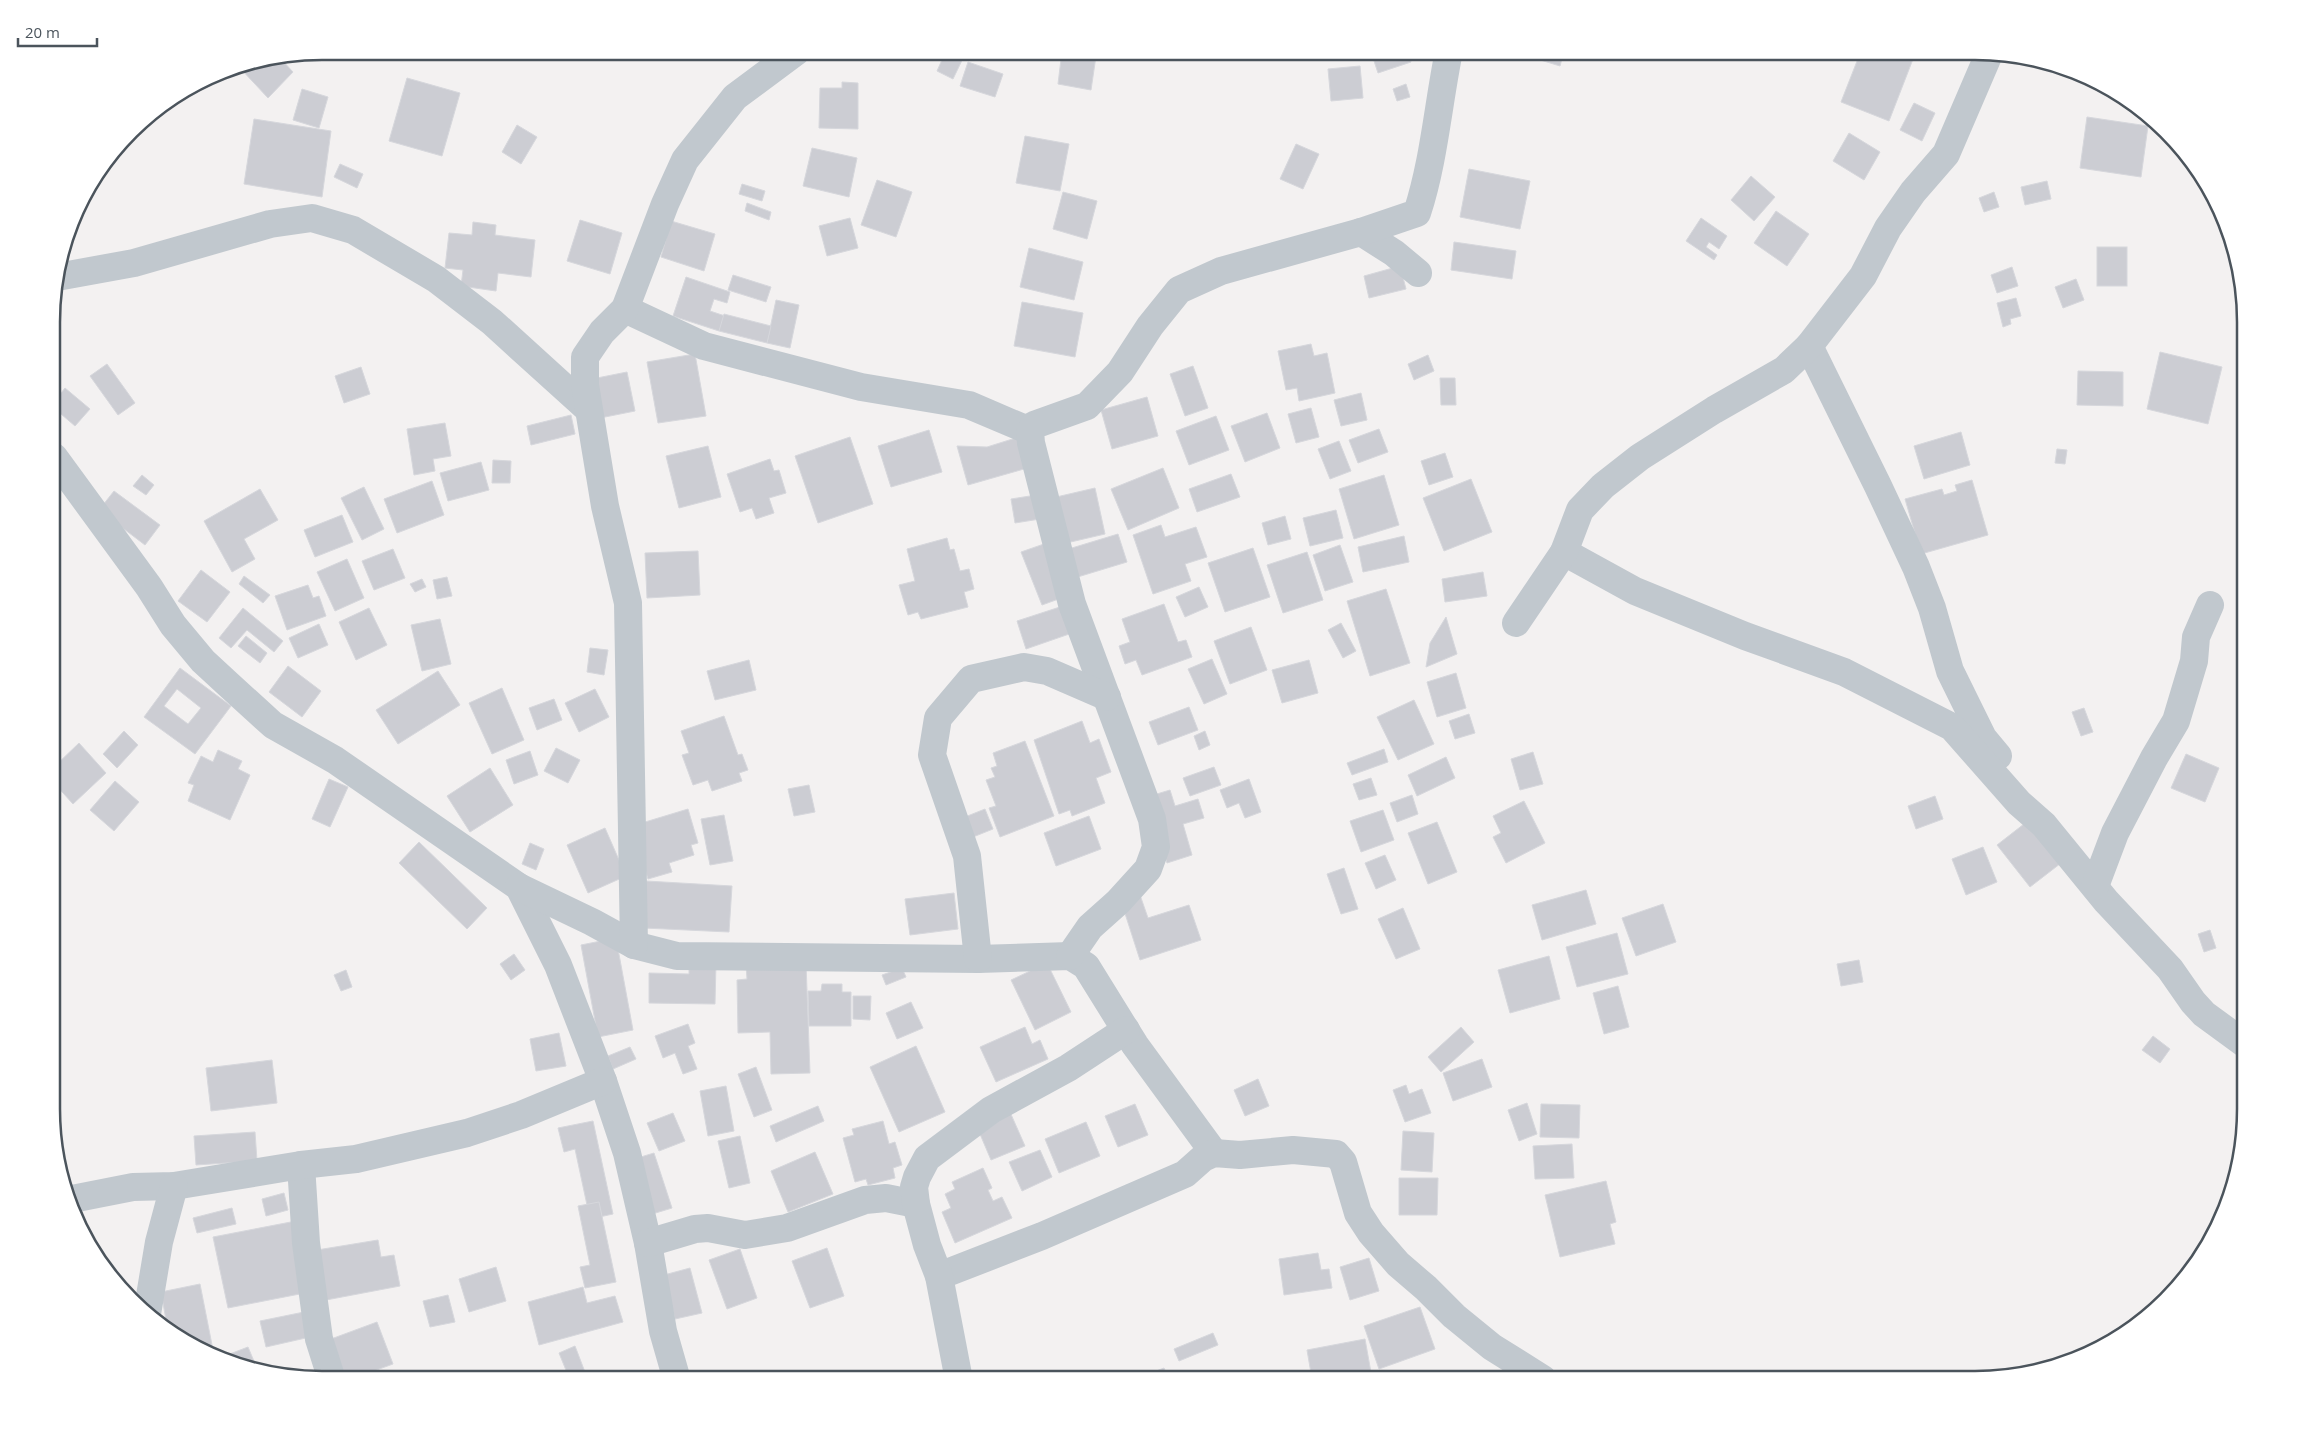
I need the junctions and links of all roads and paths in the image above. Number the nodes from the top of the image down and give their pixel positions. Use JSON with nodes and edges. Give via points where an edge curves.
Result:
{"nodes":[{"id":1,"x":785,"y":60,"type":"edge"},
{"id":2,"x":1447,"y":60,"type":"edge"},
{"id":3,"x":1986,"y":61,"type":"edge"},
{"id":4,"x":1361,"y":232,"type":"junction"},
{"id":5,"x":1418,"y":273,"type":"dead end"},
{"id":6,"x":64,"y":276,"type":"edge"},
{"id":7,"x":625,"y":310,"type":"junction"},
{"id":8,"x":1809,"y":346,"type":"junction"},
{"id":9,"x":588,"y":409,"type":"junction"},
{"id":10,"x":1030,"y":430,"type":"junction"},
{"id":11,"x":60,"y":464,"type":"edge"},
{"id":12,"x":1564,"y":552,"type":"junction"},
{"id":13,"x":2210,"y":605,"type":"dead end"},
{"id":14,"x":1516,"y":623,"type":"dead end"},
{"id":15,"x":1107,"y":697,"type":"junction"},
{"id":16,"x":2029,"y":812,"type":"junction"},
{"id":17,"x":2095,"y":886,"type":"junction"},
{"id":18,"x":519,"y":887,"type":"junction"},
{"id":19,"x":634,"y":946,"type":"junction"},
{"id":20,"x":1070,"y":956,"type":"junction"},
{"id":21,"x":978,"y":960,"type":"junction"},
{"id":22,"x":1126,"y":1030,"type":"junction"},
{"id":23,"x":2237,"y":1038,"type":"edge"},
{"id":24,"x":603,"y":1081,"type":"junction"},
{"id":25,"x":1214,"y":1153,"type":"junction"},
{"id":26,"x":301,"y":1165,"type":"junction"},
{"id":27,"x":174,"y":1186,"type":"junction"},
{"id":28,"x":76,"y":1198,"type":"edge"},
{"id":29,"x":916,"y":1204,"type":"junction"},
{"id":30,"x":648,"y":1243,"type":"junction"},
{"id":31,"x":939,"y":1276,"type":"junction"},
{"id":32,"x":149,"y":1306,"type":"edge"},
{"id":33,"x":329,"y":1371,"type":"edge"},
{"id":34,"x":674,"y":1371,"type":"edge"},
{"id":35,"x":957,"y":1371,"type":"edge"},
{"id":36,"x":1533,"y":1371,"type":"edge"}],
"edges":[{"from":1,"to":7,"type":"street","via":[[735,97],[685,160]]},
{"from":2,"to":4,"type":"street","via":[[1427,182],[1417,214]]},
{"from":3,"to":8,"type":"street","via":[[1946,154],[1913,192],[1888,228],[1863,276]]},
{"from":4,"to":5,"type":"street"},
{"from":4,"to":10,"type":"street","via":[[1221,271],[1179,290],[1150,326],[1120,372],[1087,406],[1034,425]]},
{"from":6,"to":9,"type":"street","via":[[134,263],[270,224],[312,218],[352,230],[436,279],[492,322]]},
{"from":7,"to":9,"type":"street","via":[[602,332],[585,357]]},
{"from":7,"to":10,"type":"street","via":[[704,346],[861,387],[969,405]]},
{"from":8,"to":12,"type":"street","via":[[1784,370],[1640,457],[1603,486],[1580,510]]},
{"from":8,"to":16,"type":"street","via":[[1916,567],[1950,671],[1983,738],[1996,754]]},
{"from":9,"to":19,"type":"street","via":[[605,506],[628,603]]},
{"from":10,"to":15,"type":"street","via":[[1072,604]]},
{"from":11,"to":18,"type":"street","via":[[173,625],[203,660],[273,726],[335,760]]},
{"from":12,"to":14,"type":"street"},
{"from":12,"to":16,"type":"street","via":[[1635,591],[1844,672],[1928,713],[1952,727]]},
{"from":13,"to":17,"type":"street","via":[[2196,637],[2194,661],[2176,721],[2115,833]]},
{"from":15,"to":20,"type":"street","via":[[1152,819],[1156,848],[1148,869],[1090,927]]},
{"from":15,"to":21,"type":"street","via":[[1047,671],[1024,667],[971,679],[938,718],[932,755],[967,856]]},
{"from":16,"to":17,"type":"street","via":[[2044,824]]},
{"from":17,"to":23,"type":"street","via":[[2170,969],[2204,1014]]},
{"from":18,"to":19,"type":"street"},
{"from":18,"to":24,"type":"street","via":[[558,965]]},
{"from":19,"to":21,"type":"street","via":[[677,956]]},
{"from":20,"to":21,"type":"street"},
{"from":20,"to":22,"type":"street","via":[[1086,966]]},
{"from":22,"to":25,"type":"street"},
{"from":22,"to":29,"type":"street","via":[[1068,1068],[991,1110],[927,1158],[914,1187]]},
{"from":24,"to":26,"type":"street","via":[[467,1133],[356,1160]]},
{"from":24,"to":30,"type":"street","via":[[627,1153]]},
{"from":25,"to":31,"type":"street","via":[[1185,1174],[1042,1236]]},
{"from":25,"to":36,"type":"street","via":[[1240,1155],[1293,1150],[1336,1154],[1343,1162],[1358,1213],[1398,1264],[1492,1347]]},
{"from":26,"to":27,"type":"street"},
{"from":26,"to":33,"type":"street","via":[[306,1243],[319,1338]]},
{"from":27,"to":28,"type":"street","via":[[133,1187]]},
{"from":27,"to":32,"type":"street"},
{"from":29,"to":30,"type":"street","via":[[886,1198],[865,1200],[788,1228],[745,1235],[695,1228]]},
{"from":29,"to":31,"type":"street"},
{"from":30,"to":34,"type":"street","via":[[663,1331]]},
{"from":31,"to":35,"type":"street"}]}
